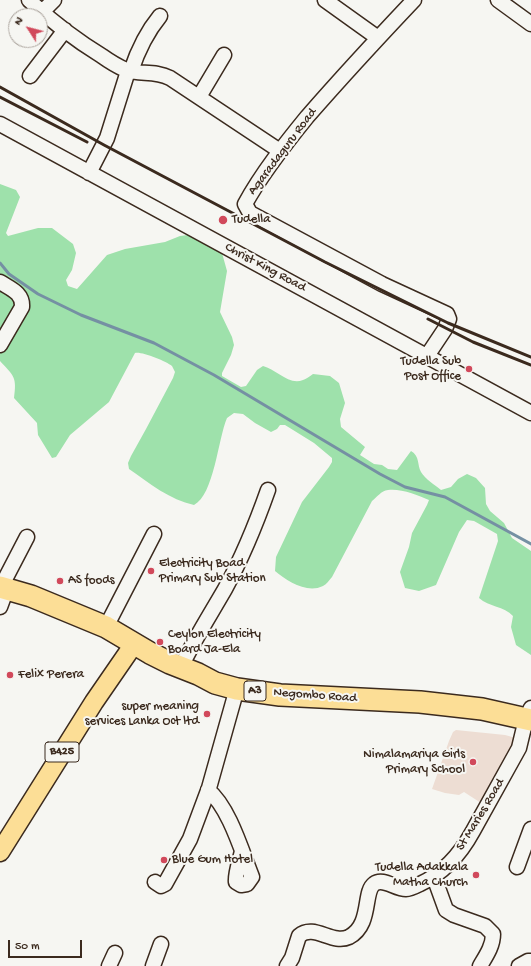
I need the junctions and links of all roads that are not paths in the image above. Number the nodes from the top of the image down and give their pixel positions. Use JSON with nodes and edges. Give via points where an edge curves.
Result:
{"nodes":[{"id":1,"x":29,"y":0,"type":"edge"},
{"id":2,"x":54,"y":0,"type":"edge"},
{"id":3,"x":325,"y":0,"type":"edge"},
{"id":4,"x":414,"y":0,"type":"edge"},
{"id":5,"x":498,"y":0,"type":"edge"},
{"id":6,"x":38,"y":8,"type":"edge"},
{"id":7,"x":46,"y":8,"type":"edge"},
{"id":8,"x":160,"y":16,"type":"dead end"},
{"id":9,"x":48,"y":17,"type":"edge"},
{"id":10,"x":531,"y":24,"type":"edge"},
{"id":11,"x":65,"y":30,"type":"junction"},
{"id":12,"x":378,"y":38,"type":"junction"},
{"id":13,"x":224,"y":55,"type":"dead end"},
{"id":14,"x":130,"y":71,"type":"junction"},
{"id":15,"x":30,"y":76,"type":"dead end"},
{"id":16,"x":199,"y":97,"type":"junction"},
{"id":17,"x":0,"y":124,"type":"edge"},
{"id":18,"x":280,"y":151,"type":"junction"},
{"id":19,"x":89,"y":172,"type":"junction"},
{"id":20,"x":0,"y":282,"type":"edge"},
{"id":21,"x":0,"y":345,"type":"edge"},
{"id":22,"x":427,"y":356,"type":"junction"},
{"id":23,"x":531,"y":413,"type":"edge"},
{"id":24,"x":268,"y":490,"type":"dead end"},
{"id":25,"x":154,"y":534,"type":"dead end"},
{"id":26,"x":26,"y":536,"type":"dead end"},
{"id":27,"x":2,"y":594,"type":"edge"},
{"id":28,"x":106,"y":627,"type":"junction"},
{"id":29,"x":130,"y":649,"type":"junction"},
{"id":30,"x":181,"y":667,"type":"junction"},
{"id":31,"x":234,"y":699,"type":"junction"},
{"id":32,"x":529,"y":721,"type":"edge"},
{"id":33,"x":208,"y":790,"type":"junction"},
{"id":34,"x":531,"y":829,"type":"edge"},
{"id":35,"x":5,"y":834,"type":"edge"},
{"id":36,"x":242,"y":851,"type":"dead end"},
{"id":37,"x":0,"y":852,"type":"edge"},
{"id":38,"x":517,"y":867,"type":"dead end"},
{"id":39,"x":434,"y":876,"type":"junction"},
{"id":40,"x":155,"y":882,"type":"dead end"},
{"id":41,"x":161,"y":944,"type":"dead end"},
{"id":42,"x":531,"y":961,"type":"edge"},
{"id":43,"x":153,"y":966,"type":"edge"},
{"id":44,"x":287,"y":966,"type":"edge"},
{"id":45,"x":480,"y":966,"type":"edge"},
{"id":46,"x":519,"y":966,"type":"edge"}],
"edges":[{"from":1,"to":6,"type":"street"},
{"from":2,"to":7,"type":"street"},
{"from":3,"to":12,"type":"street"},
{"from":4,"to":12,"type":"street","name":"Agaradaguru Road"},
{"from":5,"to":10,"type":"street"},
{"from":8,"to":14,"type":"street","via":[[139,49]]},
{"from":9,"to":11,"type":"street"},
{"from":11,"to":14,"type":"street","via":[[87,47]]},
{"from":11,"to":15,"type":"street"},
{"from":12,"to":18,"type":"street","name":"Agaradaguru Road"},
{"from":13,"to":16,"type":"street"},
{"from":14,"to":16,"type":"street","via":[[163,74]]},
{"from":14,"to":19,"type":"street","via":[[107,138]]},
{"from":16,"to":18,"type":"street"},
{"from":17,"to":19,"type":"street","name":"Christ King Road"},
{"from":18,"to":22,"type":"street","name":"Agaradaguru Road","via":[[245,204],[250,214],[382,284],[447,314],[449,319],[445,329]]},
{"from":19,"to":22,"type":"street","name":"Christ King Road"},
{"from":20,"to":21,"type":"street","via":[[20,295],[22,300],[22,307]]},
{"from":22,"to":23,"type":"street","name":"Christ King Road"},
{"from":24,"to":30,"type":"street","via":[[235,568]]},
{"from":25,"to":28,"type":"street"},
{"from":26,"to":27,"type":"street"},
{"from":27,"to":28,"type":"highway","name":"Negombo Road","number":"A3","via":[[38,598]]},
{"from":27,"to":29,"type":"highway","name":"Negombo Road","number":"A3"},
{"from":28,"to":29,"type":"highway","name":"Negombo Road","number":"A3"},
{"from":29,"to":30,"type":"highway","name":"Negombo Road","number":"A3"},
{"from":29,"to":31,"type":"highway","name":"Negombo Road","number":"A3","via":[[158,670],[211,693]]},
{"from":29,"to":35,"type":"main road","number":"B425"},
{"from":30,"to":32,"type":"highway","name":"Negombo Road","number":"A3","via":[[215,683],[237,689],[280,695],[420,702],[482,709]]},
{"from":31,"to":32,"type":"highway","name":"Negombo Road","number":"A3","via":[[277,705],[456,716],[497,722]]},
{"from":31,"to":33,"type":"street"},
{"from":32,"to":39,"type":"street","name":"St Maries Road","via":[[519,748],[466,844]]},
{"from":33,"to":36,"type":"street","via":[[226,814]]},
{"from":33,"to":40,"type":"street","via":[[190,839],[165,884],[161,886]]},
{"from":34,"to":38,"type":"street"},
{"from":35,"to":37,"type":"main road","number":"B425"},
{"from":39,"to":44,"type":"street","name":"St Maries Road","via":[[408,889],[397,888],[384,882],[372,885],[361,925],[356,931],[341,939],[310,931],[302,934]]},
{"from":39,"to":45,"type":"street","via":[[446,910],[485,926],[493,934],[493,940]]},
{"from":41,"to":43,"type":"street"},
{"from":42,"to":46,"type":"street"}]}
